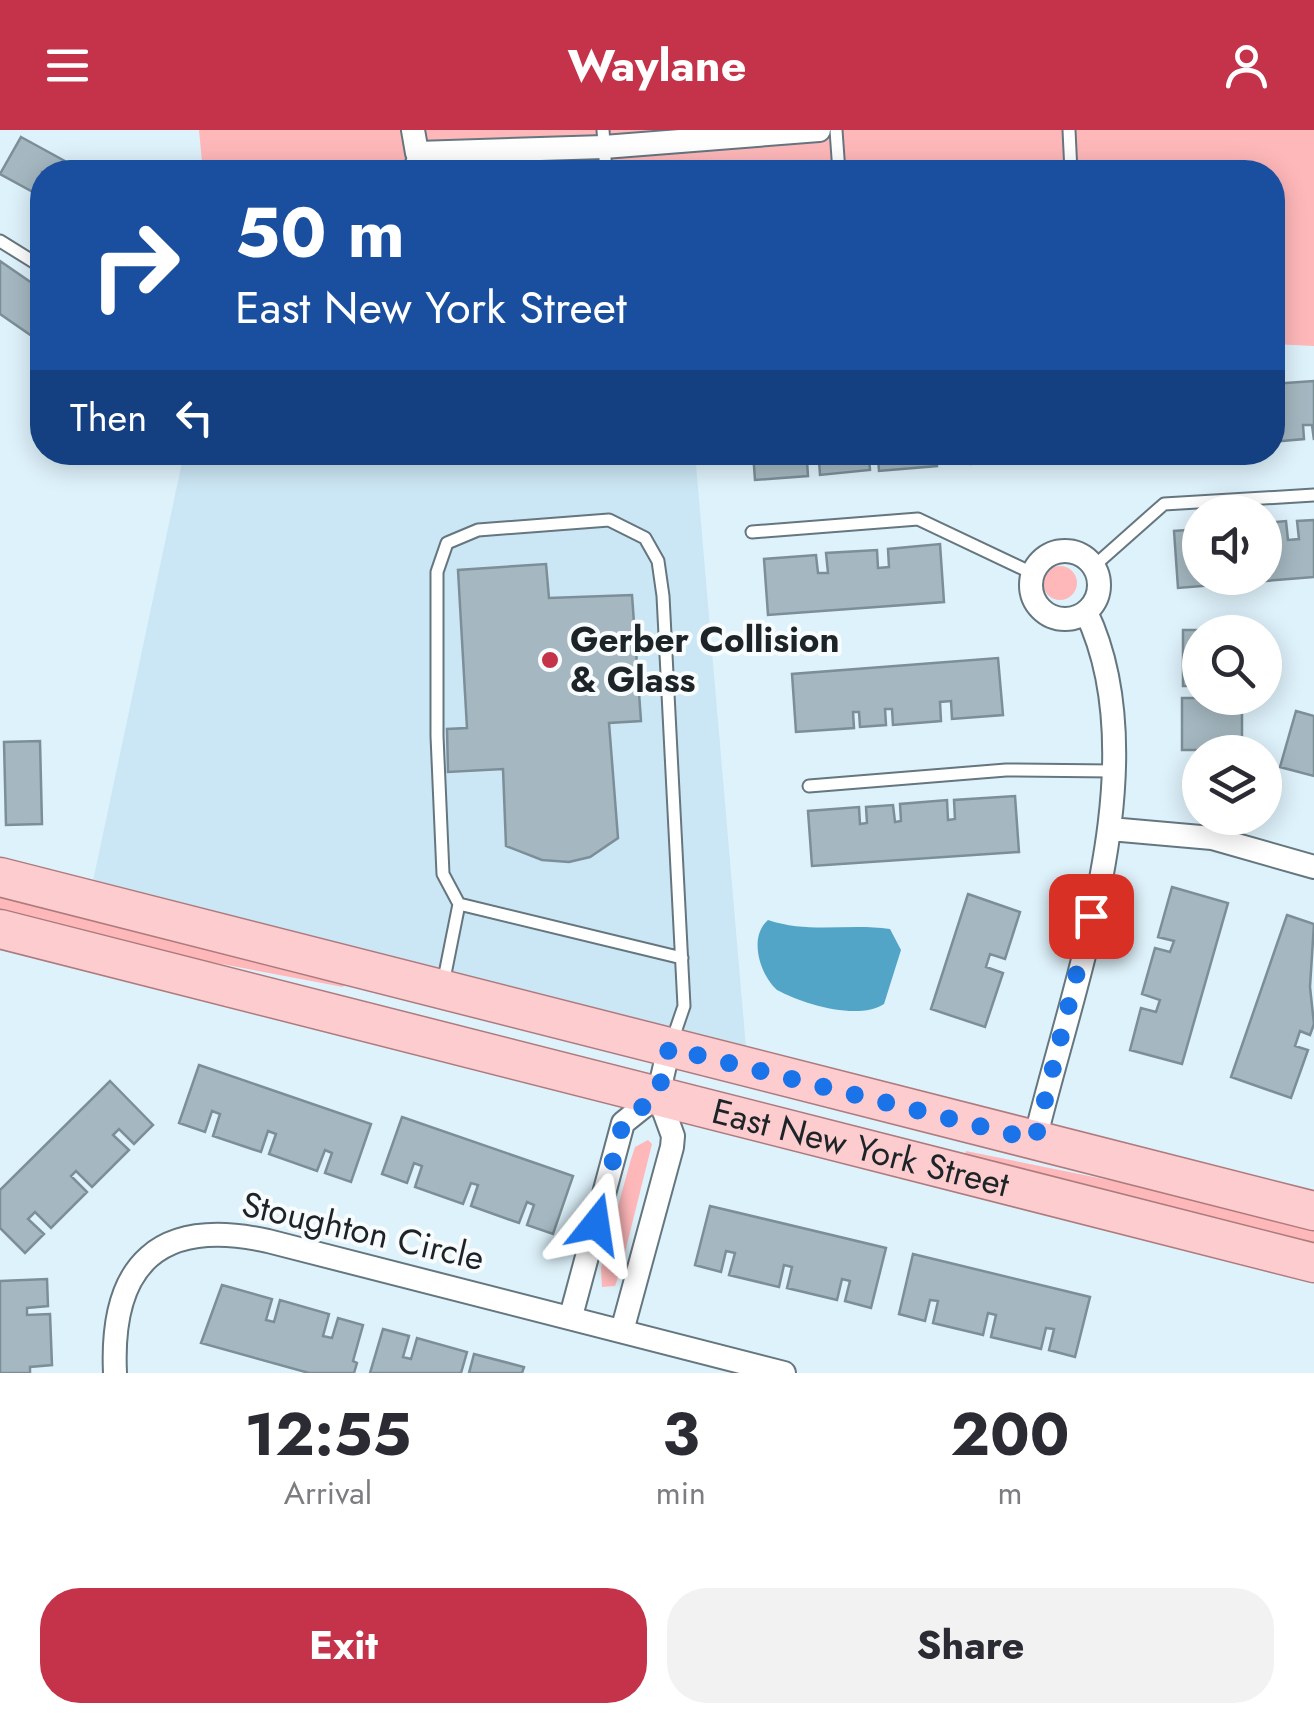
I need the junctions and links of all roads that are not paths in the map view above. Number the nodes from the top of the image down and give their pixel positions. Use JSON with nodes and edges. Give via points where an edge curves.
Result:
{"nodes":[{"id":1,"x":818,"y":130,"type":"edge"},
{"id":2,"x":836,"y":130,"type":"edge"},
{"id":3,"x":1069,"y":130,"type":"edge"},
{"id":4,"x":604,"y":139,"type":"edge"},
{"id":5,"x":412,"y":152,"type":"edge"},
{"id":6,"x":837,"y":160,"type":"edge"},
{"id":7,"x":1071,"y":160,"type":"edge"},
{"id":8,"x":0,"y":241,"type":"edge"},
{"id":9,"x":30,"y":260,"type":"edge"},
{"id":10,"x":1314,"y":495,"type":"edge"},
{"id":11,"x":752,"y":532,"type":"dead end"},
{"id":12,"x":1094,"y":566,"type":"junction"},
{"id":13,"x":1032,"y":573,"type":"junction"},
{"id":14,"x":1086,"y":612,"type":"junction"},
{"id":15,"x":1113,"y":772,"type":"junction"},
{"id":16,"x":809,"y":786,"type":"dead end"},
{"id":17,"x":1110,"y":829,"type":"junction"},
{"id":18,"x":1314,"y":867,"type":"edge"},
{"id":19,"x":0,"y":877,"type":"edge"},
{"id":20,"x":459,"y":904,"type":"junction"},
{"id":21,"x":0,"y":929,"type":"edge"},
{"id":22,"x":682,"y":958,"type":"junction"},
{"id":23,"x":442,"y":990,"type":"junction"},
{"id":24,"x":669,"y":1048,"type":"junction"},
{"id":25,"x":658,"y":1094,"type":"junction"},
{"id":26,"x":1035,"y":1140,"type":"junction"},
{"id":27,"x":1314,"y":1212,"type":"edge"},
{"id":28,"x":1314,"y":1263,"type":"edge"},
{"id":29,"x":571,"y":1316,"type":"junction"},
{"id":30,"x":622,"y":1331,"type":"junction"},
{"id":31,"x":115,"y":1373,"type":"edge"},
{"id":32,"x":784,"y":1373,"type":"edge"}],
"edges":[{"from":1,"to":4,"type":"street"},
{"from":2,"to":6,"type":"lane"},
{"from":3,"to":7,"type":"lane"},
{"from":4,"to":5,"type":"street"},
{"from":8,"to":9,"type":"lane"},
{"from":10,"to":12,"type":"lane","via":[[1164,504]]},
{"from":11,"to":13,"type":"lane","via":[[918,519]]},
{"from":12,"to":13,"type":"street","via":[[1077,553],[1056,552]]},
{"from":12,"to":14,"type":"street","via":[[1098,596]]},
{"from":13,"to":14,"type":"street","via":[[1032,595],[1044,613],[1065,619]]},
{"from":14,"to":15,"type":"street","via":[[1106,664]]},
{"from":15,"to":16,"type":"lane","via":[[1006,770]]},
{"from":15,"to":17,"type":"street"},
{"from":17,"to":18,"type":"street","via":[[1212,838]]},
{"from":17,"to":26,"type":"street"},
{"from":19,"to":23,"type":"main road","name":"East New York Street"},
{"from":20,"to":22,"type":"lane"},
{"from":20,"to":22,"type":"lane","via":[[443,874],[437,736],[437,572],[447,543],[478,530],[609,520],[645,538],[658,561]]},
{"from":20,"to":23,"type":"lane"},
{"from":21,"to":25,"type":"main road","name":"East New York Street"},
{"from":22,"to":24,"type":"lane","via":[[684,1006]]},
{"from":23,"to":24,"type":"main road","name":"East New York Street"},
{"from":24,"to":25,"type":"street"},
{"from":24,"to":26,"type":"main road","name":"East New York Street"},
{"from":25,"to":28,"type":"main road","name":"East New York Street"},
{"from":25,"to":29,"type":"street","via":[[623,1123]]},
{"from":25,"to":30,"type":"street","via":[[672,1147]]},
{"from":26,"to":27,"type":"main road","name":"East New York Street"},
{"from":29,"to":30,"type":"street","name":"Stoughton Circle"},
{"from":29,"to":31,"type":"street","name":"Stoughton Circle","via":[[212,1233],[176,1240],[134,1268],[116,1320]]},
{"from":30,"to":32,"type":"street","name":"Stoughton Circle"}]}
